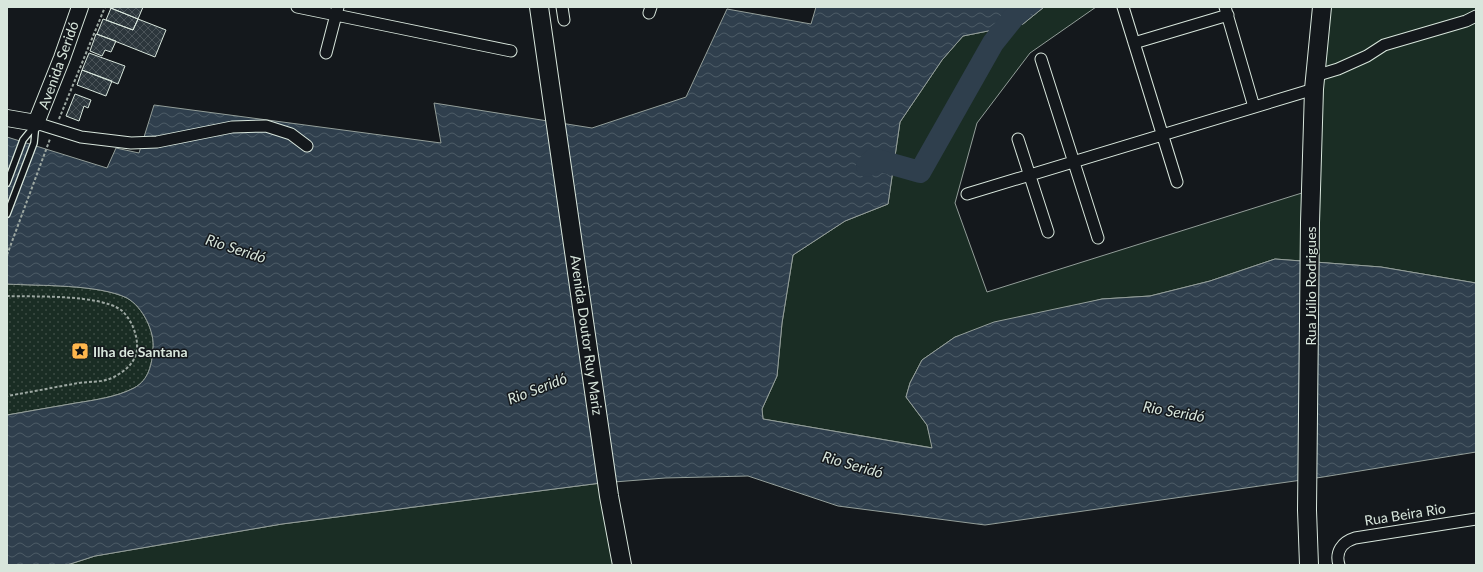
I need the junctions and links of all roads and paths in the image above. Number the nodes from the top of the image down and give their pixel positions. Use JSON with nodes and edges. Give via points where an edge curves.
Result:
{"nodes":[{"id":1,"x":80,"y":7,"type":"edge"},
{"id":2,"x":105,"y":7,"type":"edge"},
{"id":3,"x":296,"y":7,"type":"edge"},
{"id":4,"x":539,"y":7,"type":"edge"},
{"id":5,"x":562,"y":7,"type":"edge"},
{"id":6,"x":1122,"y":7,"type":"edge"},
{"id":7,"x":1322,"y":7,"type":"edge"},
{"id":8,"x":337,"y":11,"type":"edge"},
{"id":9,"x":1226,"y":11,"type":"edge"},
{"id":10,"x":1476,"y":16,"type":"edge"},
{"id":11,"x":564,"y":20,"type":"dead end"},
{"id":12,"x":1134,"y":43,"type":"junction"},
{"id":13,"x":511,"y":51,"type":"dead end"},
{"id":14,"x":326,"y":53,"type":"dead end"},
{"id":15,"x":1041,"y":59,"type":"dead end"},
{"id":16,"x":1314,"y":83,"type":"junction"},
{"id":17,"x":1254,"y":107,"type":"junction"},
{"id":18,"x":7,"y":118,"type":"edge"},
{"id":19,"x":36,"y":123,"type":"junction"},
{"id":20,"x":55,"y":129,"type":"junction"},
{"id":21,"x":1163,"y":135,"type":"junction"},
{"id":22,"x":1018,"y":138,"type":"dead end"},
{"id":23,"x":307,"y":146,"type":"dead end"},
{"id":24,"x":1074,"y":162,"type":"junction"},
{"id":25,"x":1030,"y":176,"type":"junction"},
{"id":26,"x":1177,"y":182,"type":"dead end"},
{"id":27,"x":7,"y":183,"type":"edge"},
{"id":28,"x":967,"y":194,"type":"dead end"},
{"id":29,"x":7,"y":214,"type":"edge"},
{"id":30,"x":1048,"y":232,"type":"dead end"},
{"id":31,"x":1098,"y":238,"type":"dead end"},
{"id":32,"x":7,"y":255,"type":"edge"},
{"id":33,"x":7,"y":296,"type":"edge"},
{"id":34,"x":7,"y":396,"type":"edge"},
{"id":35,"x":1476,"y":519,"type":"edge"},
{"id":36,"x":622,"y":565,"type":"edge"},
{"id":37,"x":1308,"y":565,"type":"edge"},
{"id":38,"x":1339,"y":565,"type":"edge"}],
"edges":[{"from":1,"to":19,"type":"main road","name":"Avenida Seridó"},
{"from":2,"to":20,"type":"path"},
{"from":3,"to":8,"type":"street"},
{"from":4,"to":36,"type":"main road","name":"Avenida Doutor Ruy Mariz","via":[[609,496]]},
{"from":5,"to":11,"type":"street"},
{"from":6,"to":12,"type":"street"},
{"from":7,"to":16,"type":"main road","name":"Rua Júlio Rodrigues"},
{"from":8,"to":13,"type":"street"},
{"from":8,"to":14,"type":"street"},
{"from":9,"to":12,"type":"street"},
{"from":9,"to":17,"type":"street"},
{"from":10,"to":16,"type":"street","via":[[1384,45],[1368,56]]},
{"from":12,"to":21,"type":"street"},
{"from":15,"to":24,"type":"street"},
{"from":16,"to":17,"type":"street"},
{"from":16,"to":37,"type":"main road","name":"Rua Júlio Rodrigues","via":[[1310,223]]},
{"from":17,"to":21,"type":"street"},
{"from":18,"to":19,"type":"main road"},
{"from":19,"to":20,"type":"street"},
{"from":19,"to":27,"type":"lane","name":"Avenida Seridó","via":[[23,140]]},
{"from":19,"to":29,"type":"lane","name":"Avenida Seridó","via":[[34,143]]},
{"from":20,"to":23,"type":"street","via":[[81,137],[145,143],[232,127],[266,126],[291,134]]},
{"from":20,"to":32,"type":"path"},
{"from":21,"to":24,"type":"street"},
{"from":21,"to":26,"type":"street"},
{"from":22,"to":25,"type":"street"},
{"from":24,"to":25,"type":"street"},
{"from":24,"to":31,"type":"street"},
{"from":25,"to":28,"type":"street"},
{"from":25,"to":30,"type":"street"},
{"from":33,"to":34,"type":"path","via":[[77,298],[108,304],[121,310],[132,323],[137,344],[136,357],[131,365],[103,382],[81,383]]},
{"from":35,"to":38,"type":"street","name":"Rua Beira Rio","via":[[1355,538],[1342,545],[1338,552]]}]}
